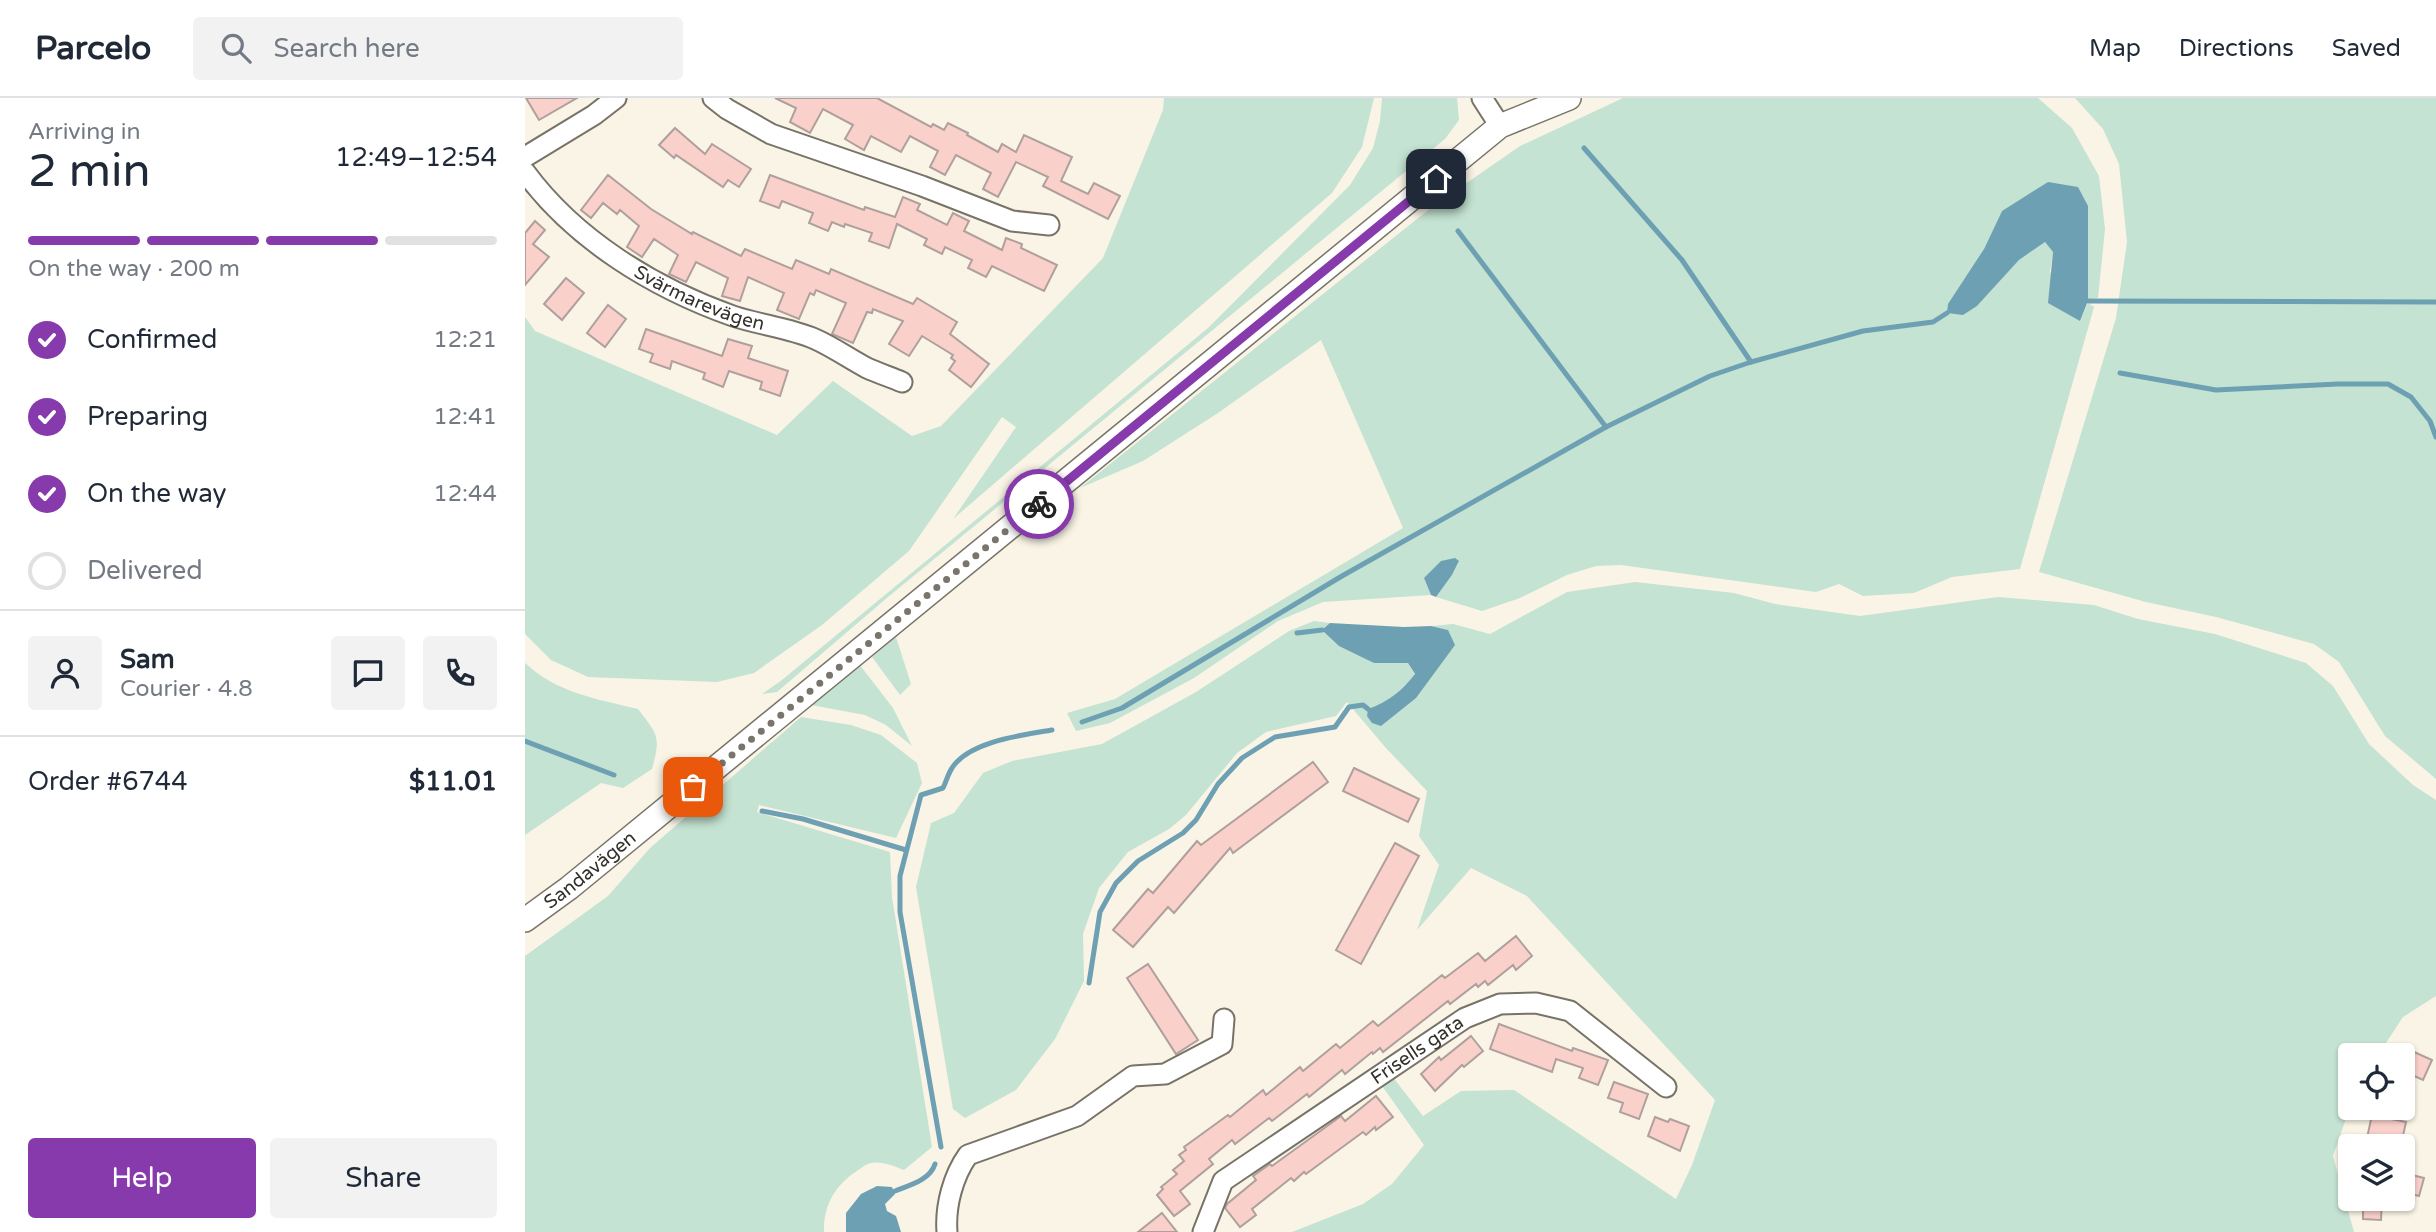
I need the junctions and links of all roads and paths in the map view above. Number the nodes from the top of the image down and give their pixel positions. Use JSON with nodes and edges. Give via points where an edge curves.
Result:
{"nodes":[{"id":1,"x":616,"y":98,"type":"edge"},
{"id":2,"x":713,"y":98,"type":"edge"},
{"id":3,"x":1482,"y":98,"type":"edge"},
{"id":4,"x":1569,"y":98,"type":"edge"},
{"id":5,"x":1500,"y":126,"type":"junction"},
{"id":6,"x":525,"y":157,"type":"edge"},
{"id":7,"x":525,"y":172,"type":"edge"},
{"id":8,"x":1049,"y":225,"type":"dead end"},
{"id":9,"x":902,"y":382,"type":"dead end"},
{"id":10,"x":525,"y":920,"type":"edge"},
{"id":11,"x":1224,"y":1019,"type":"dead end"},
{"id":12,"x":1666,"y":1087,"type":"dead end"},
{"id":13,"x":947,"y":1232,"type":"edge"},
{"id":14,"x":1203,"y":1232,"type":"edge"}],
"edges":[{"from":1,"to":6,"type":"street"},
{"from":2,"to":8,"type":"street","via":[[771,134],[1012,221]]},
{"from":3,"to":5,"type":"street"},
{"from":4,"to":5,"type":"street","name":"Sandavägen"},
{"from":5,"to":10,"type":"street","name":"Sandavägen"},
{"from":7,"to":9,"type":"street","name":"Svärmarevägen","via":[[598,245],[632,269],[734,316],[814,339]]},
{"from":11,"to":13,"type":"street","via":[[1222,1044],[1164,1074],[1133,1076],[1077,1116],[968,1155],[958,1169],[946,1217]]},
{"from":12,"to":14,"type":"street","name":"Frisells gata","via":[[1570,1011],[1536,1003],[1500,1004],[1465,1018],[1223,1181]]}]}
